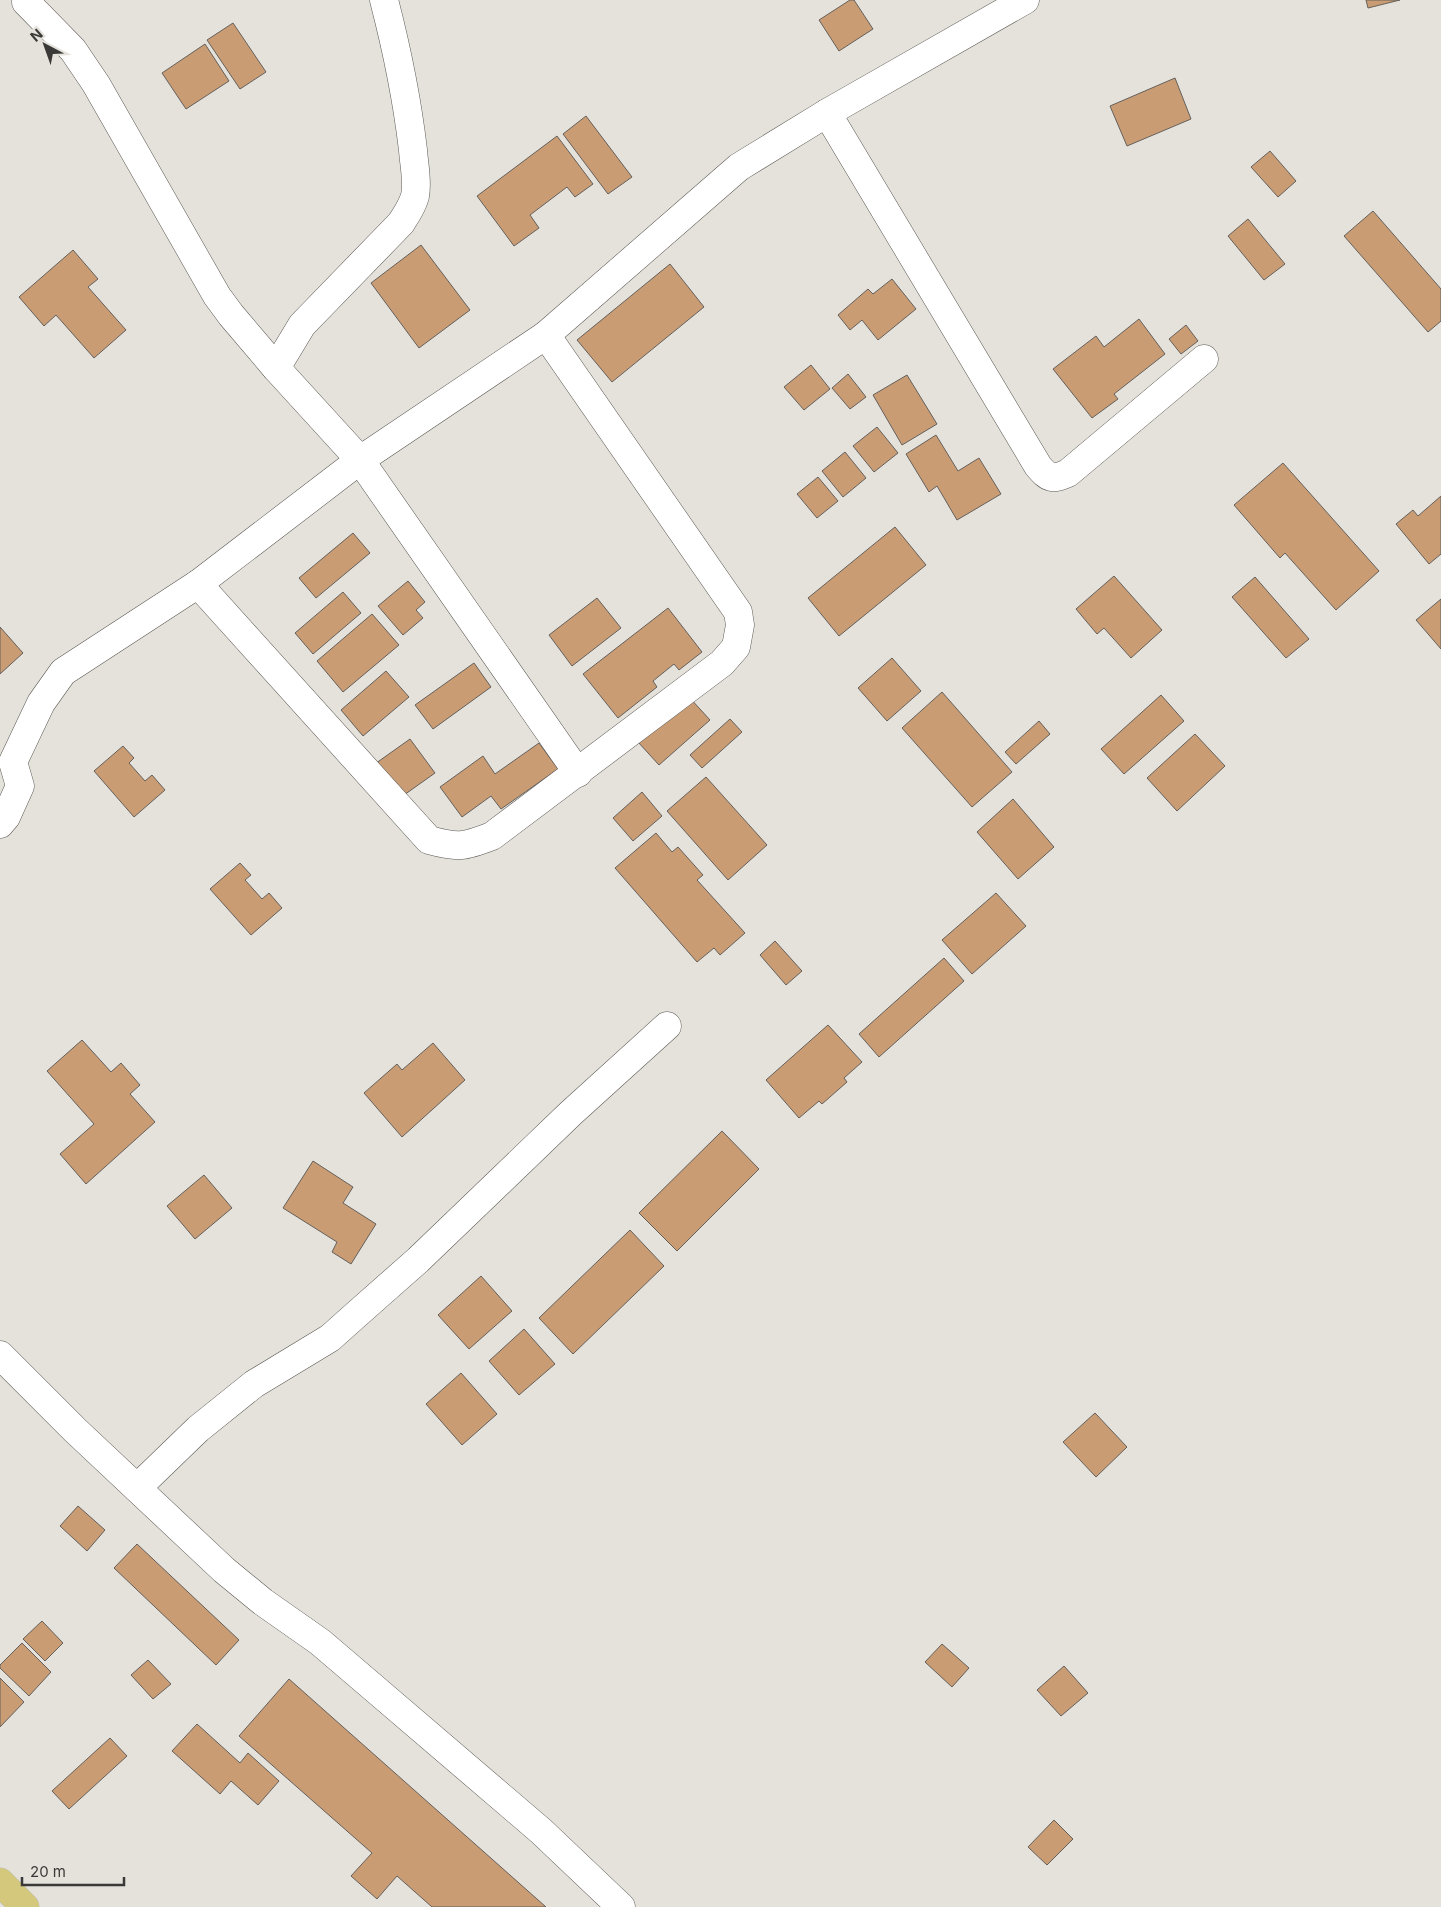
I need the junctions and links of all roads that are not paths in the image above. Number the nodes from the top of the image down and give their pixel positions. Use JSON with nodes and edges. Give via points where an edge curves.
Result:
{"nodes":[{"id":1,"x":384,"y":0,"type":"edge"},
{"id":2,"x":1025,"y":0,"type":"edge"},
{"id":3,"x":26,"y":2,"type":"dead end"},
{"id":4,"x":827,"y":113,"type":"junction"},
{"id":5,"x":546,"y":335,"type":"junction"},
{"id":6,"x":1204,"y":359,"type":"dead end"},
{"id":7,"x":276,"y":368,"type":"junction"},
{"id":8,"x":360,"y":460,"type":"junction"},
{"id":9,"x":198,"y":584,"type":"junction"},
{"id":10,"x":6,"y":756,"type":"edge"},
{"id":11,"x":578,"y":774,"type":"junction"},
{"id":12,"x":0,"y":824,"type":"edge"},
{"id":13,"x":667,"y":1026,"type":"dead end"},
{"id":14,"x":0,"y":1355,"type":"edge"},
{"id":15,"x":137,"y":1488,"type":"junction"},
{"id":16,"x":0,"y":1882,"type":"edge"},
{"id":17,"x":25,"y":1907,"type":"edge"},
{"id":18,"x":621,"y":1907,"type":"edge"}],
"edges":[{"from":1,"to":7,"type":"street","via":[[408,107],[415,196],[401,223],[302,325]]},
{"from":2,"to":4,"type":"street"},
{"from":3,"to":7,"type":"street","via":[[84,66],[217,296]]},
{"from":4,"to":5,"type":"street","via":[[739,167]]},
{"from":4,"to":6,"type":"street","via":[[1046,476],[1056,478],[1068,473]]},
{"from":5,"to":8,"type":"street"},
{"from":5,"to":11,"type":"street","via":[[738,612],[740,625],[736,647],[722,662]]},
{"from":7,"to":8,"type":"street"},
{"from":8,"to":9,"type":"street"},
{"from":8,"to":11,"type":"street"},
{"from":9,"to":10,"type":"street","via":[[63,672]]},
{"from":9,"to":11,"type":"street","via":[[429,840],[449,846],[467,846],[492,836]]},
{"from":10,"to":12,"type":"street","via":[[20,786]]},
{"from":13,"to":15,"type":"street","via":[[351,1320],[330,1338],[254,1384],[198,1429]]},
{"from":14,"to":15,"type":"street"},
{"from":15,"to":18,"type":"street","via":[[224,1570],[320,1642],[541,1831]]},
{"from":16,"to":17,"type":"main road"}]}
